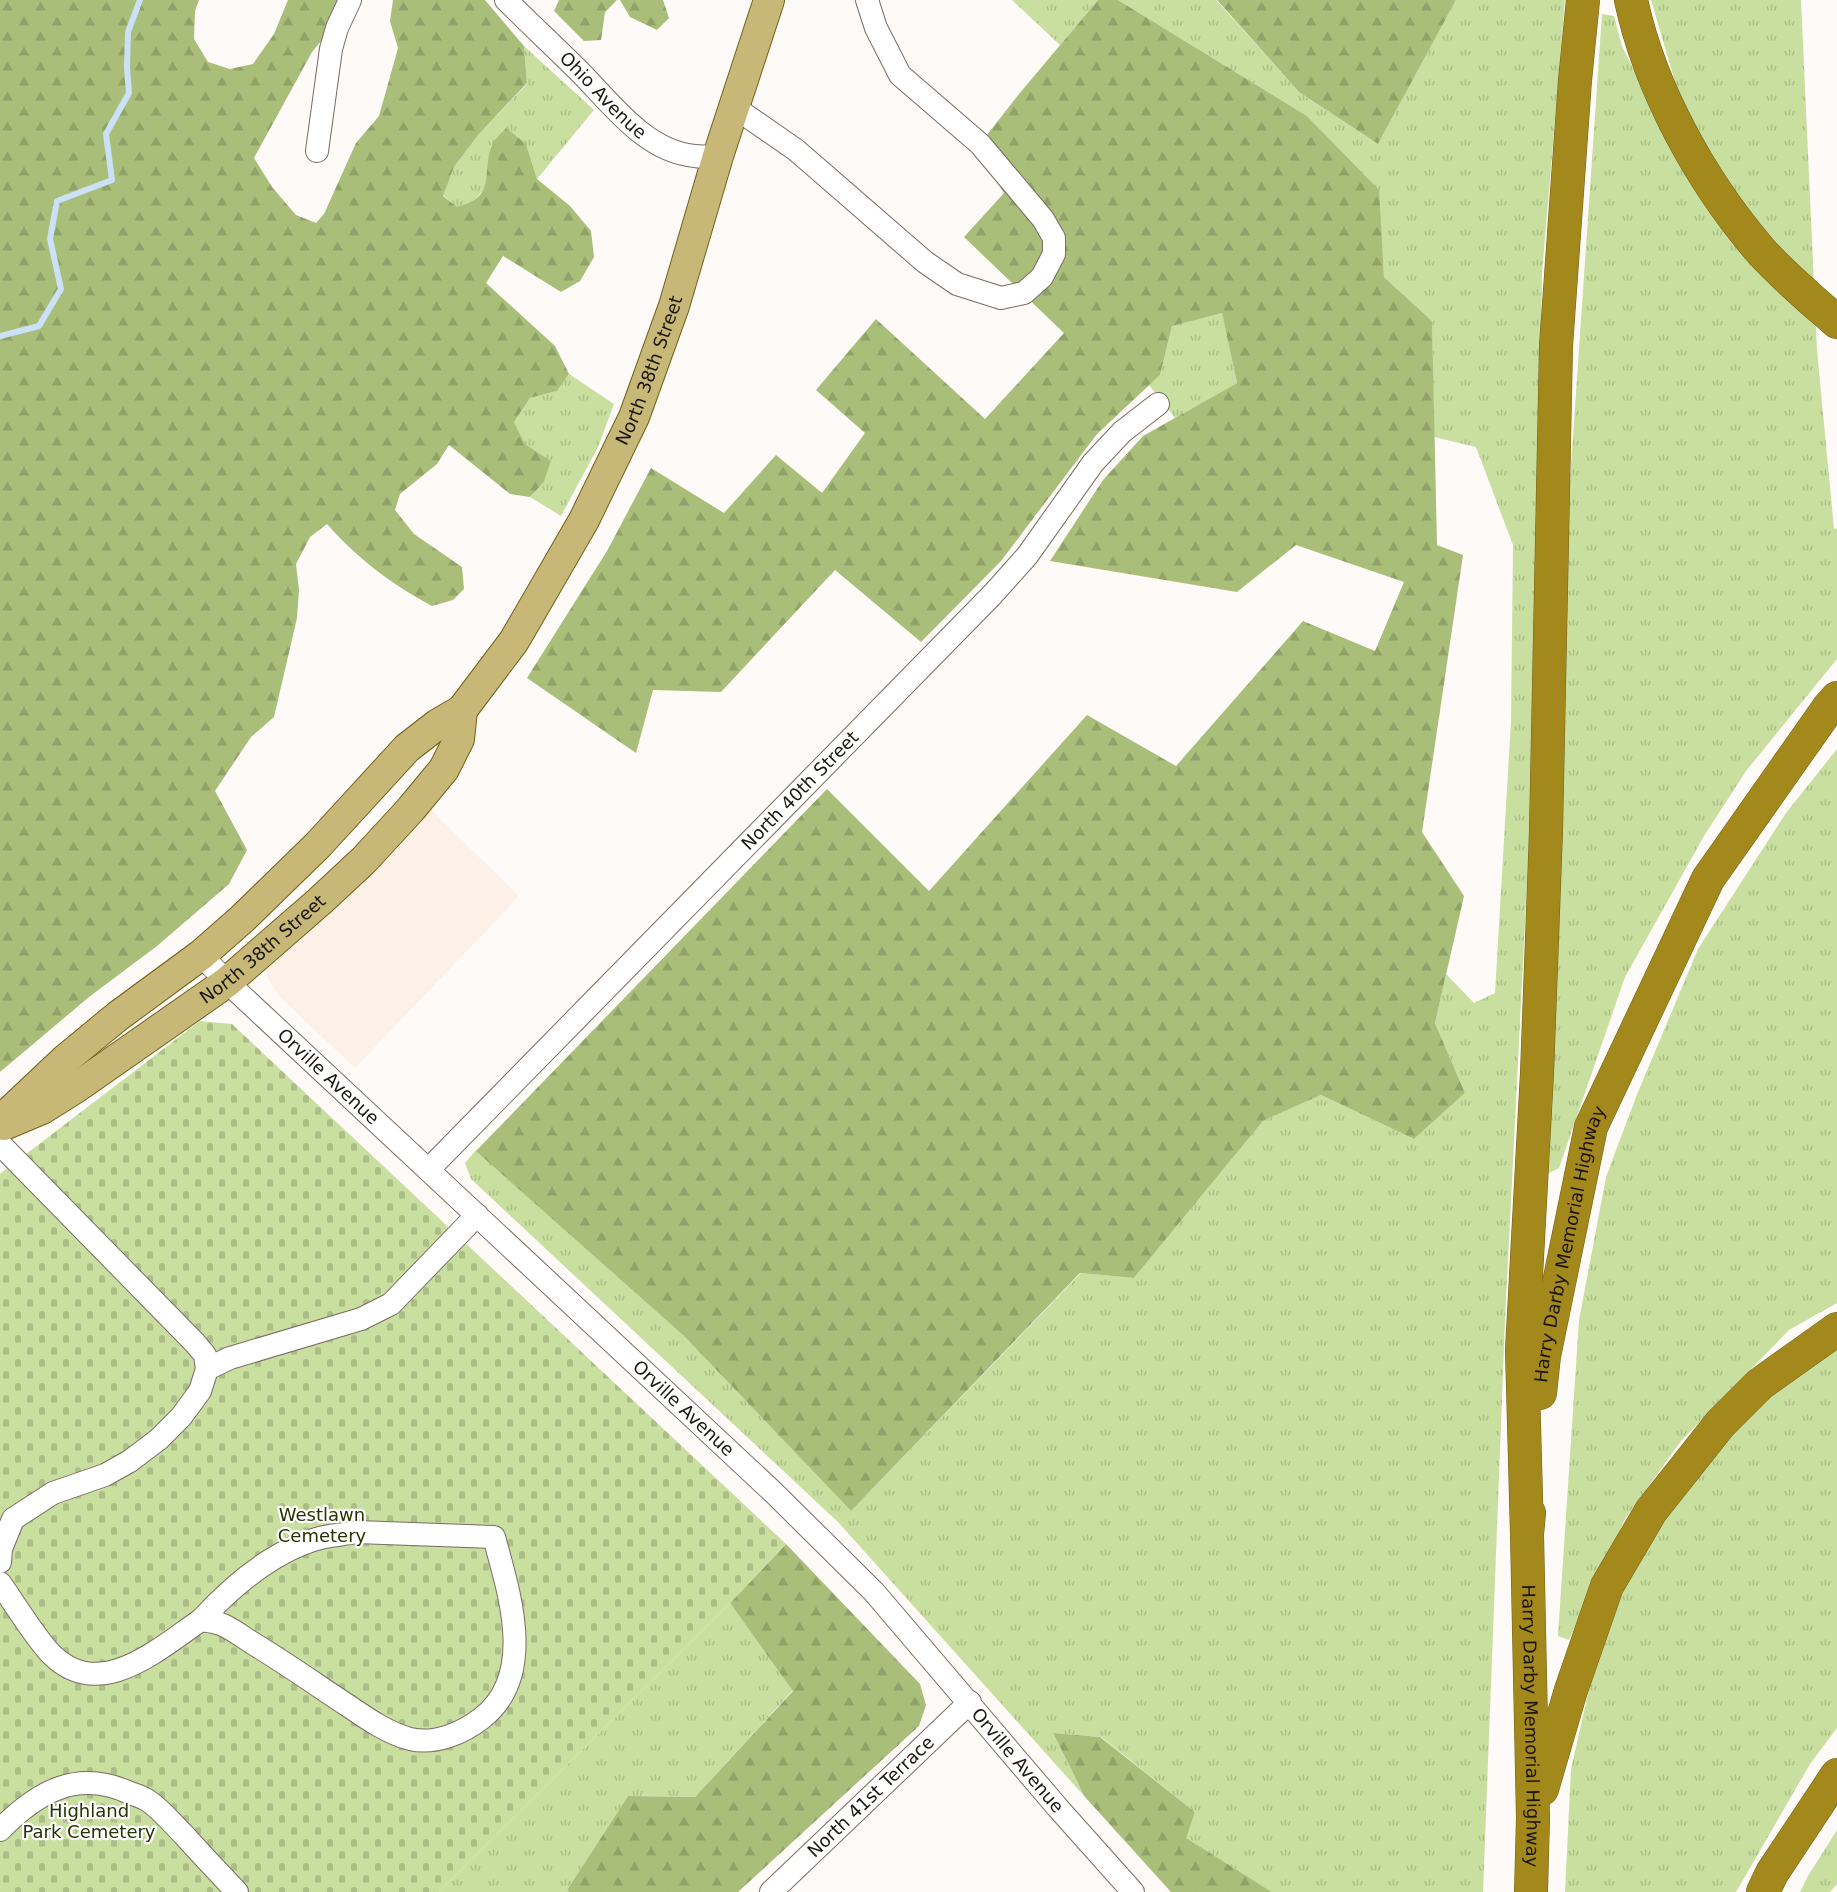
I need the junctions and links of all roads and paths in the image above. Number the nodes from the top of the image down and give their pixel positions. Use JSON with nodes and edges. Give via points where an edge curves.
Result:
{"nodes":[{"id":1,"x":350,"y":0,"type":"edge"},
{"id":2,"x":506,"y":0,"type":"edge"},
{"id":3,"x":769,"y":0,"type":"edge"},
{"id":4,"x":867,"y":0,"type":"edge"},
{"id":5,"x":1583,"y":0,"type":"edge"},
{"id":6,"x":1631,"y":0,"type":"edge"},
{"id":7,"x":734,"y":107,"type":"junction"},
{"id":8,"x":317,"y":151,"type":"dead end"},
{"id":9,"x":718,"y":156,"type":"junction"},
{"id":10,"x":1837,"y":322,"type":"edge"},
{"id":11,"x":1158,"y":404,"type":"dead end"},
{"id":12,"x":1837,"y":698,"type":"edge"},
{"id":13,"x":462,"y":710,"type":"junction"},
{"id":14,"x":201,"y":955,"type":"junction"},
{"id":15,"x":227,"y":982,"type":"junction"},
{"id":16,"x":0,"y":1120,"type":"edge"},
{"id":17,"x":0,"y":1127,"type":"edge"},
{"id":18,"x":0,"y":1144,"type":"edge"},
{"id":19,"x":429,"y":1169,"type":"junction"},
{"id":20,"x":477,"y":1215,"type":"junction"},
{"id":21,"x":1837,"y":1329,"type":"edge"},
{"id":22,"x":207,"y":1369,"type":"junction"},
{"id":23,"x":6,"y":1513,"type":"edge"},
{"id":24,"x":1527,"y":1534,"type":"junction"},
{"id":25,"x":0,"y":1562,"type":"edge"},
{"id":26,"x":0,"y":1583,"type":"edge"},
{"id":27,"x":201,"y":1620,"type":"junction"},
{"id":28,"x":970,"y":1702,"type":"junction"},
{"id":29,"x":1837,"y":1775,"type":"edge"},
{"id":30,"x":1533,"y":1818,"type":"junction"},
{"id":31,"x":0,"y":1830,"type":"edge"},
{"id":32,"x":237,"y":1892,"type":"edge"},
{"id":33,"x":771,"y":1892,"type":"edge"},
{"id":34,"x":1132,"y":1892,"type":"edge"},
{"id":35,"x":1531,"y":1892,"type":"edge"},
{"id":36,"x":1763,"y":1892,"type":"edge"}],
"edges":[{"from":1,"to":8,"type":"street","via":[[331,49]]},
{"from":2,"to":9,"type":"street","name":"Ohio Avenue","via":[[624,120],[679,153]]},
{"from":3,"to":7,"type":"main road","name":"North 38th Street"},
{"from":4,"to":7,"type":"street","via":[[876,28],[900,75],[980,144],[1043,219],[1054,238],[1054,254],[1042,277],[1024,293],[1001,298],[957,285],[796,150]]},
{"from":5,"to":24,"type":"highway","via":[[1556,346],[1546,831],[1522,1350]]},
{"from":6,"to":10,"type":"highway","via":[[1660,90],[1725,206],[1761,251]]},
{"from":7,"to":9,"type":"main road","name":"North 38th Street"},
{"from":9,"to":13,"type":"main road","name":"North 38th Street","via":[[674,306],[634,417],[556,571],[514,641]]},
{"from":11,"to":19,"type":"street","name":"North 40th Street","via":[[1122,432],[1094,463],[1027,556],[992,595]]},
{"from":12,"to":24,"type":"highway","name":"Harry Darby Memorial Highway","via":[[1708,879],[1591,1127],[1544,1356]]},
{"from":13,"to":14,"type":"main road","name":"North 38th Street","via":[[407,748],[318,845]]},
{"from":13,"to":15,"type":"main road","name":"North 38th Street","via":[[459,739],[444,769],[411,809],[364,860]]},
{"from":14,"to":15,"type":"street","name":"Orville Avenue"},
{"from":14,"to":16,"type":"main road","name":"North 38th Street","via":[[118,1016]]},
{"from":15,"to":17,"type":"main road","name":"North 38th Street","via":[[77,1087],[42,1109]]},
{"from":15,"to":19,"type":"street","name":"Orville Avenue"},
{"from":18,"to":22,"type":"street","via":[[195,1343],[205,1355]]},
{"from":19,"to":20,"type":"street","name":"Orville Avenue"},
{"from":20,"to":22,"type":"street","via":[[391,1304],[362,1319],[230,1358]]},
{"from":20,"to":28,"type":"street","name":"Orville Avenue","via":[[807,1525],[874,1592]]},
{"from":21,"to":30,"type":"highway","via":[[1760,1384],[1720,1424],[1651,1511],[1606,1586]]},
{"from":22,"to":23,"type":"street","via":[[200,1391],[181,1417],[130,1461]]},
{"from":23,"to":25,"type":"street"},
{"from":24,"to":30,"type":"highway","name":"Harry Darby Memorial Highway"},
{"from":26,"to":27,"type":"street","via":[[51,1653],[66,1667],[85,1674],[106,1674],[131,1665]]},
{"from":27,"to":27,"type":"street","via":[[261,1568],[292,1549],[323,1538],[357,1532],[495,1537],[516,1654],[511,1676],[490,1712],[452,1735],[412,1740],[370,1721],[222,1624]]},
{"from":28,"to":33,"type":"street","name":"North 41st Terrace"},
{"from":28,"to":34,"type":"street","name":"Orville Avenue"},
{"from":29,"to":36,"type":"highway"},
{"from":30,"to":35,"type":"highway","name":"Harry Darby Memorial Highway"},
{"from":31,"to":32,"type":"street","via":[[17,1812],[62,1786],[82,1782],[113,1785],[147,1800]]}]}
